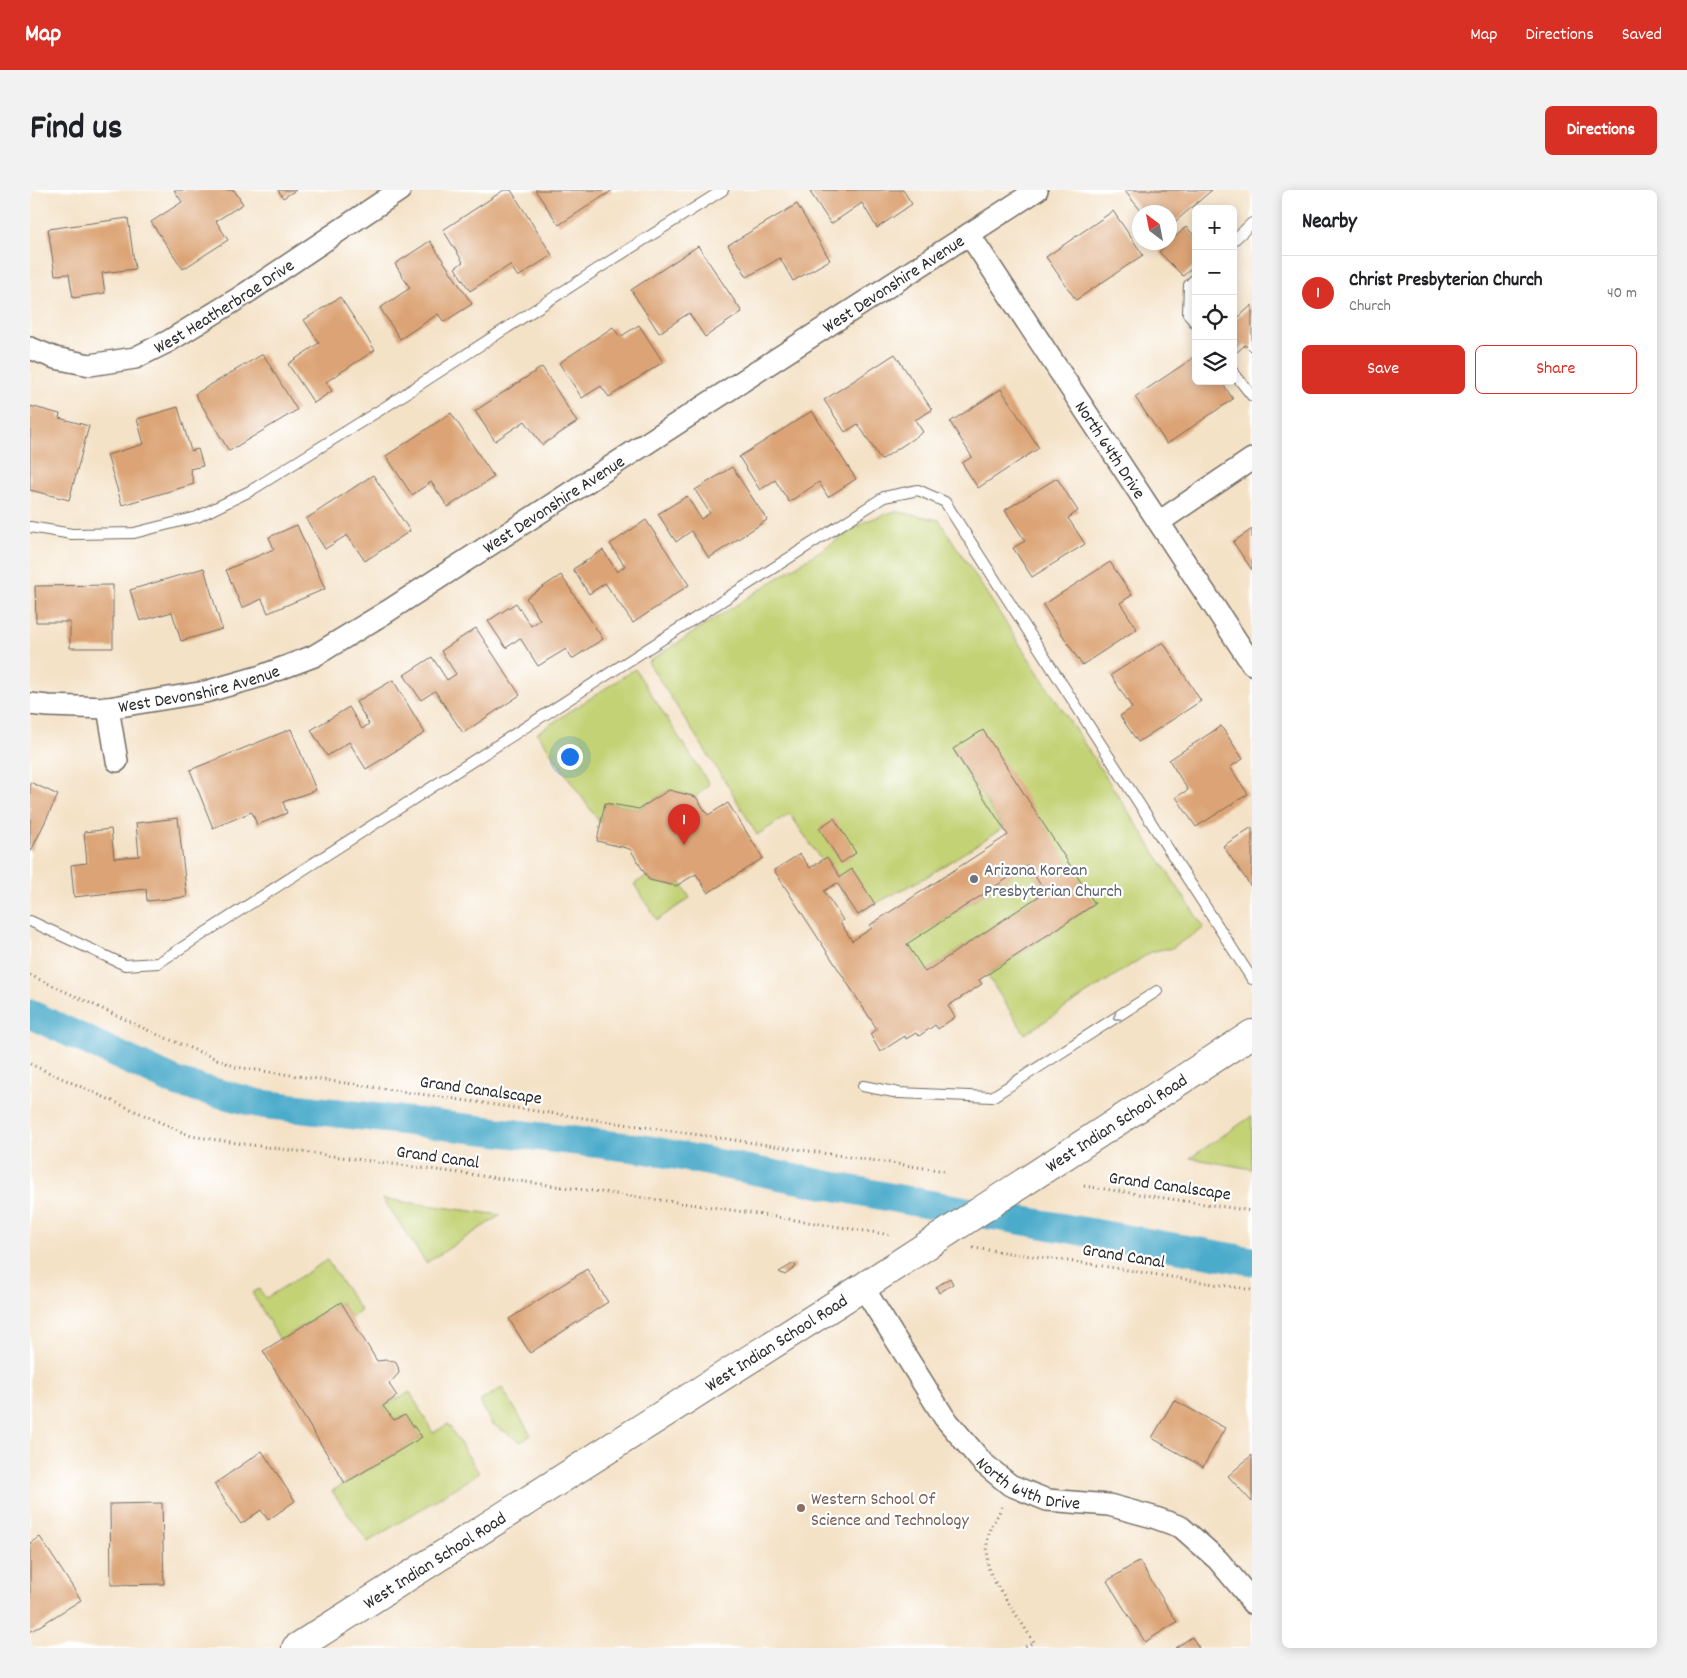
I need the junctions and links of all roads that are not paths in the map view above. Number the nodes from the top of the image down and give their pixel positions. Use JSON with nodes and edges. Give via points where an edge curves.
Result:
{"nodes":[{"id":1,"x":400,"y":190,"type":"edge"},
{"id":2,"x":723,"y":190,"type":"edge"},
{"id":3,"x":1037,"y":190,"type":"edge"},
{"id":4,"x":1252,"y":223,"type":"edge"},
{"id":5,"x":969,"y":234,"type":"junction"},
{"id":6,"x":1237,"y":237,"type":"edge"},
{"id":7,"x":1192,"y":282,"type":"edge"},
{"id":8,"x":1192,"y":319,"type":"edge"},
{"id":9,"x":30,"y":348,"type":"edge"},
{"id":10,"x":1237,"y":377,"type":"edge"},
{"id":11,"x":1252,"y":396,"type":"edge"},
{"id":12,"x":1252,"y":459,"type":"edge"},
{"id":13,"x":1159,"y":522,"type":"junction"},
{"id":14,"x":30,"y":527,"type":"edge"},
{"id":15,"x":1252,"y":663,"type":"edge"},
{"id":16,"x":30,"y":704,"type":"edge"},
{"id":17,"x":108,"y":708,"type":"junction"},
{"id":18,"x":117,"y":761,"type":"dead end"},
{"id":19,"x":30,"y":921,"type":"edge"},
{"id":20,"x":1252,"y":979,"type":"edge"},
{"id":21,"x":1157,"y":991,"type":"dead end"},
{"id":22,"x":1252,"y":1034,"type":"edge"},
{"id":23,"x":863,"y":1086,"type":"dead end"},
{"id":24,"x":863,"y":1287,"type":"junction"},
{"id":25,"x":1252,"y":1603,"type":"edge"},
{"id":26,"x":296,"y":1648,"type":"edge"}],
"edges":[{"from":1,"to":9,"type":"street","name":"West Heatherbrae Drive","via":[[239,298],[135,358],[90,365],[55,358]]},
{"from":2,"to":14,"type":"lane","via":[[250,492],[197,517],[134,532],[72,534]]},
{"from":3,"to":5,"type":"street","name":"West Devonshire Avenue"},
{"from":4,"to":6,"type":"lane"},
{"from":5,"to":13,"type":"street","name":"North 64th Drive"},
{"from":5,"to":17,"type":"street","name":"West Devonshire Avenue","via":[[314,656],[205,692]]},
{"from":7,"to":8,"type":"lane","via":[[1189,285],[1188,314]]},
{"from":10,"to":11,"type":"lane"},
{"from":12,"to":13,"type":"street"},
{"from":13,"to":15,"type":"street","name":"North 64th Drive"},
{"from":16,"to":17,"type":"street","name":"West Devonshire Avenue"},
{"from":17,"to":18,"type":"street"},
{"from":19,"to":20,"type":"lane","via":[[125,965],[158,964],[884,497],[918,490],[945,502]]},
{"from":21,"to":23,"type":"lane","one_way":true,"via":[[992,1098],[899,1093]]},
{"from":22,"to":24,"type":"main road","name":"West Indian School Road"},
{"from":24,"to":25,"type":"street","name":"North 64th Drive","via":[[944,1417],[982,1463],[1010,1485],[1047,1500],[1109,1505],[1181,1527],[1218,1560]]},
{"from":24,"to":26,"type":"main road","name":"West Indian School Road"}]}
